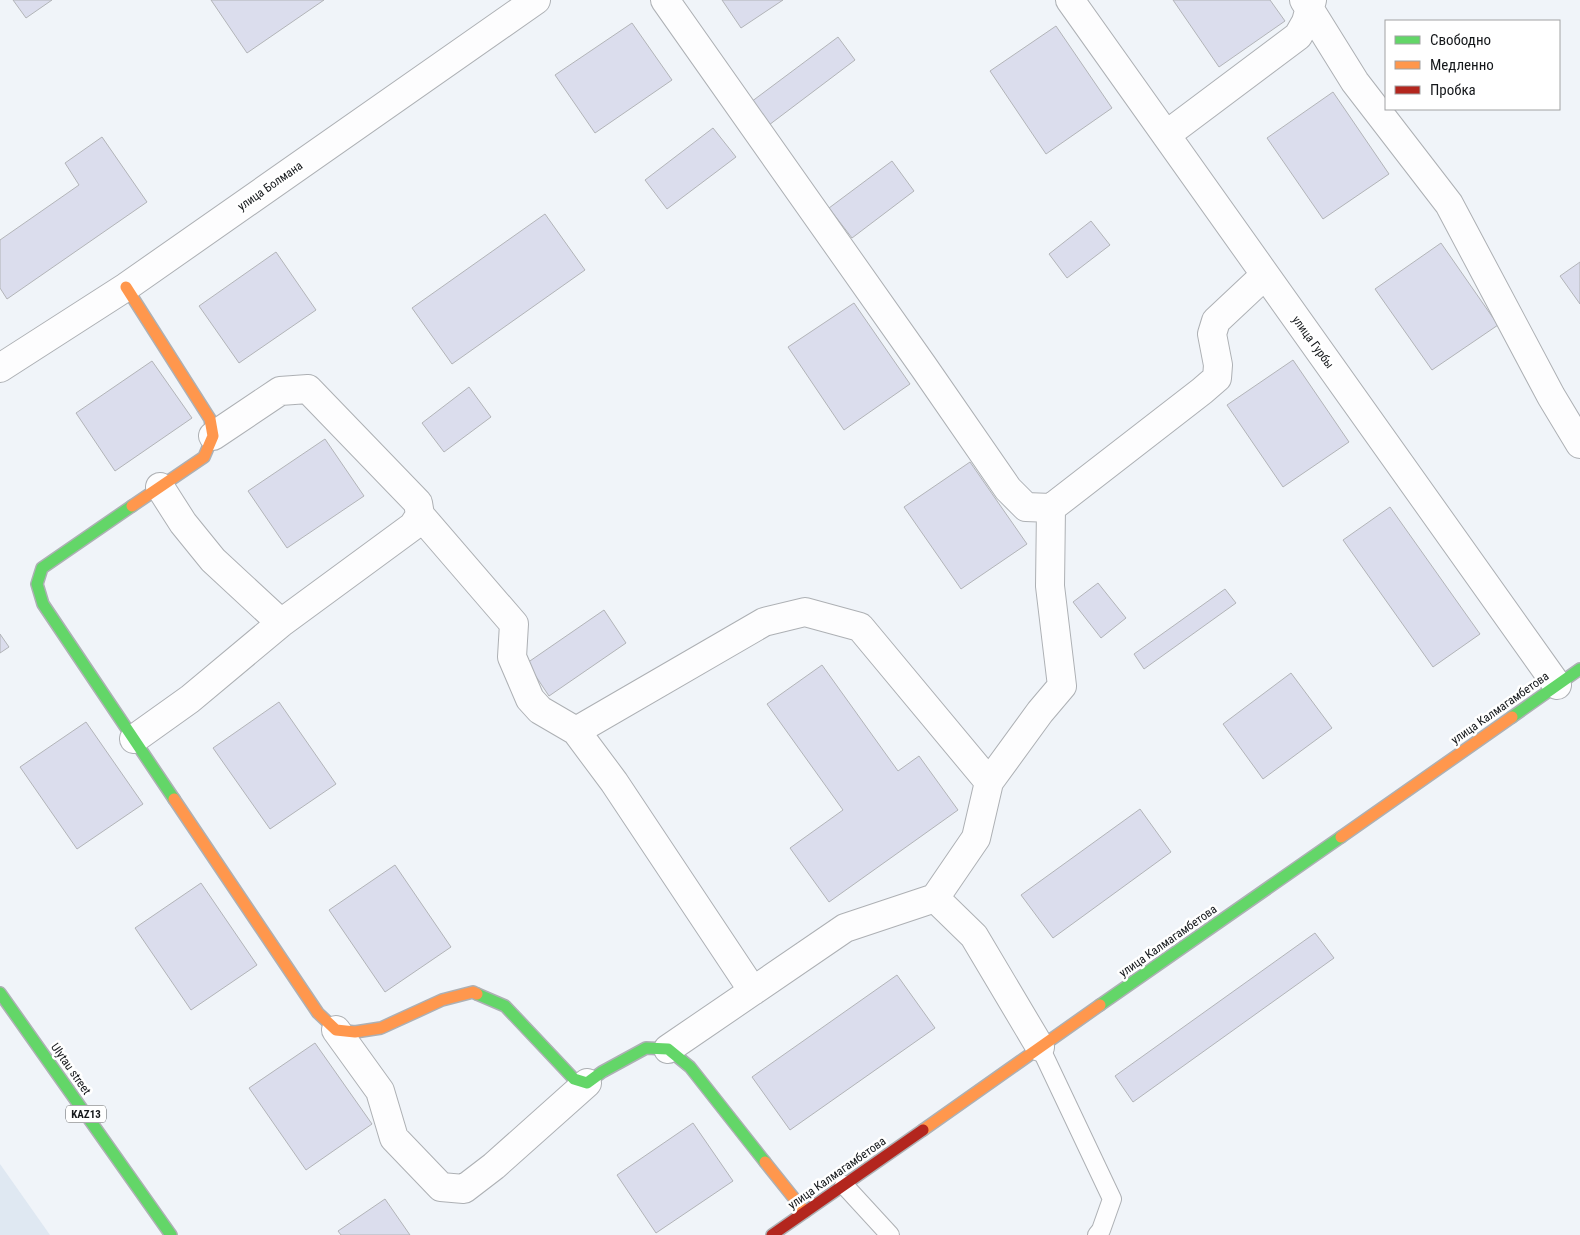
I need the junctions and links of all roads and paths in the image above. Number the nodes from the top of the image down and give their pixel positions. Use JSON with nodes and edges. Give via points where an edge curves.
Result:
{"nodes":[{"id":1,"x":536,"y":0,"type":"edge"},
{"id":2,"x":664,"y":0,"type":"edge"},
{"id":3,"x":1070,"y":0,"type":"edge"},
{"id":4,"x":1309,"y":3,"type":"edge"},
{"id":5,"x":1166,"y":135,"type":"junction"},
{"id":6,"x":1265,"y":275,"type":"junction"},
{"id":7,"x":126,"y":287,"type":"junction"},
{"id":8,"x":3,"y":361,"type":"edge"},
{"id":9,"x":213,"y":436,"type":"junction"},
{"id":10,"x":1580,"y":444,"type":"edge"},
{"id":11,"x":160,"y":487,"type":"junction"},
{"id":12,"x":1051,"y":508,"type":"junction"},
{"id":13,"x":420,"y":515,"type":"junction"},
{"id":14,"x":281,"y":623,"type":"junction"},
{"id":15,"x":1580,"y":668,"type":"edge"},
{"id":16,"x":1558,"y":684,"type":"junction"},
{"id":17,"x":576,"y":731,"type":"junction"},
{"id":18,"x":134,"y":739,"type":"junction"},
{"id":19,"x":989,"y":782,"type":"junction"},
{"id":20,"x":935,"y":898,"type":"junction"},
{"id":21,"x":753,"y":991,"type":"junction"},
{"id":22,"x":0,"y":993,"type":"edge"},
{"id":23,"x":336,"y":1030,"type":"junction"},
{"id":24,"x":1040,"y":1047,"type":"junction"},
{"id":25,"x":668,"y":1049,"type":"junction"},
{"id":26,"x":587,"y":1083,"type":"junction"},
{"id":27,"x":844,"y":1184,"type":"junction"},
{"id":28,"x":805,"y":1212,"type":"junction"},
{"id":29,"x":171,"y":1235,"type":"edge"},
{"id":30,"x":772,"y":1235,"type":"edge"},
{"id":31,"x":890,"y":1235,"type":"edge"},
{"id":32,"x":1098,"y":1235,"type":"edge"}],
"edges":[{"from":1,"to":7,"type":"street","name":"улица Болмана"},
{"from":2,"to":12,"type":"street","via":[[1008,489],[1026,507]]},
{"from":3,"to":5,"type":"street","name":"улица Гурбы"},
{"from":4,"to":5,"type":"street","via":[[1306,22],[1298,36]]},
{"from":4,"to":10,"type":"street","via":[[1355,82],[1449,204]]},
{"from":5,"to":6,"type":"street","name":"улица Гурбы"},
{"from":6,"to":12,"type":"street","via":[[1216,321],[1212,334],[1217,378]]},
{"from":6,"to":16,"type":"street","name":"улица Гурбы"},
{"from":7,"to":8,"type":"street","name":"улица Болмана"},
{"from":7,"to":9,"type":"street","via":[[210,419]]},
{"from":9,"to":11,"type":"street","via":[[204,457]]},
{"from":9,"to":13,"type":"street","via":[[280,391],[308,390],[418,503]]},
{"from":11,"to":14,"type":"street","via":[[183,523],[213,560]]},
{"from":11,"to":18,"type":"street","via":[[42,568],[36,584],[43,604]]},
{"from":12,"to":19,"type":"street","via":[[1050,586],[1062,686]]},
{"from":13,"to":14,"type":"street","via":[[413,526]]},
{"from":13,"to":17,"type":"street","via":[[514,624],[512,657],[530,700],[540,710]]},
{"from":14,"to":18,"type":"street","via":[[190,700]]},
{"from":15,"to":16,"type":"street","name":"улица Калмагамбетова"},
{"from":16,"to":24,"type":"street","name":"улица Калмагамбетова"},
{"from":17,"to":19,"type":"street","via":[[764,622],[805,612],[860,628]]},
{"from":17,"to":21,"type":"street","via":[[614,782]]},
{"from":18,"to":23,"type":"street","via":[[318,1013]]},
{"from":19,"to":20,"type":"street","via":[[976,838]]},
{"from":20,"to":21,"type":"street","via":[[846,928]]},
{"from":20,"to":24,"type":"street","via":[[974,936]]},
{"from":21,"to":25,"type":"street"},
{"from":22,"to":29,"type":"street","name":"Ulytau street","number":"KAZ13"},
{"from":23,"to":26,"type":"street","via":[[355,1032],[381,1028],[442,1000],[473,992],[505,1006],[574,1079]]},
{"from":23,"to":26,"type":"street","via":[[380,1091],[394,1138],[441,1187],[464,1189]]},
{"from":24,"to":27,"type":"street","name":"улица Калмагамбетова"},
{"from":24,"to":32,"type":"lane","via":[[1112,1199]]},
{"from":25,"to":26,"type":"street","via":[[646,1048]]},
{"from":25,"to":28,"type":"street","via":[[690,1067]]},
{"from":27,"to":28,"type":"street","name":"улица Калмагамбетова"},
{"from":27,"to":31,"type":"lane"},
{"from":28,"to":30,"type":"street","name":"улица Калмагамбетова"}]}
